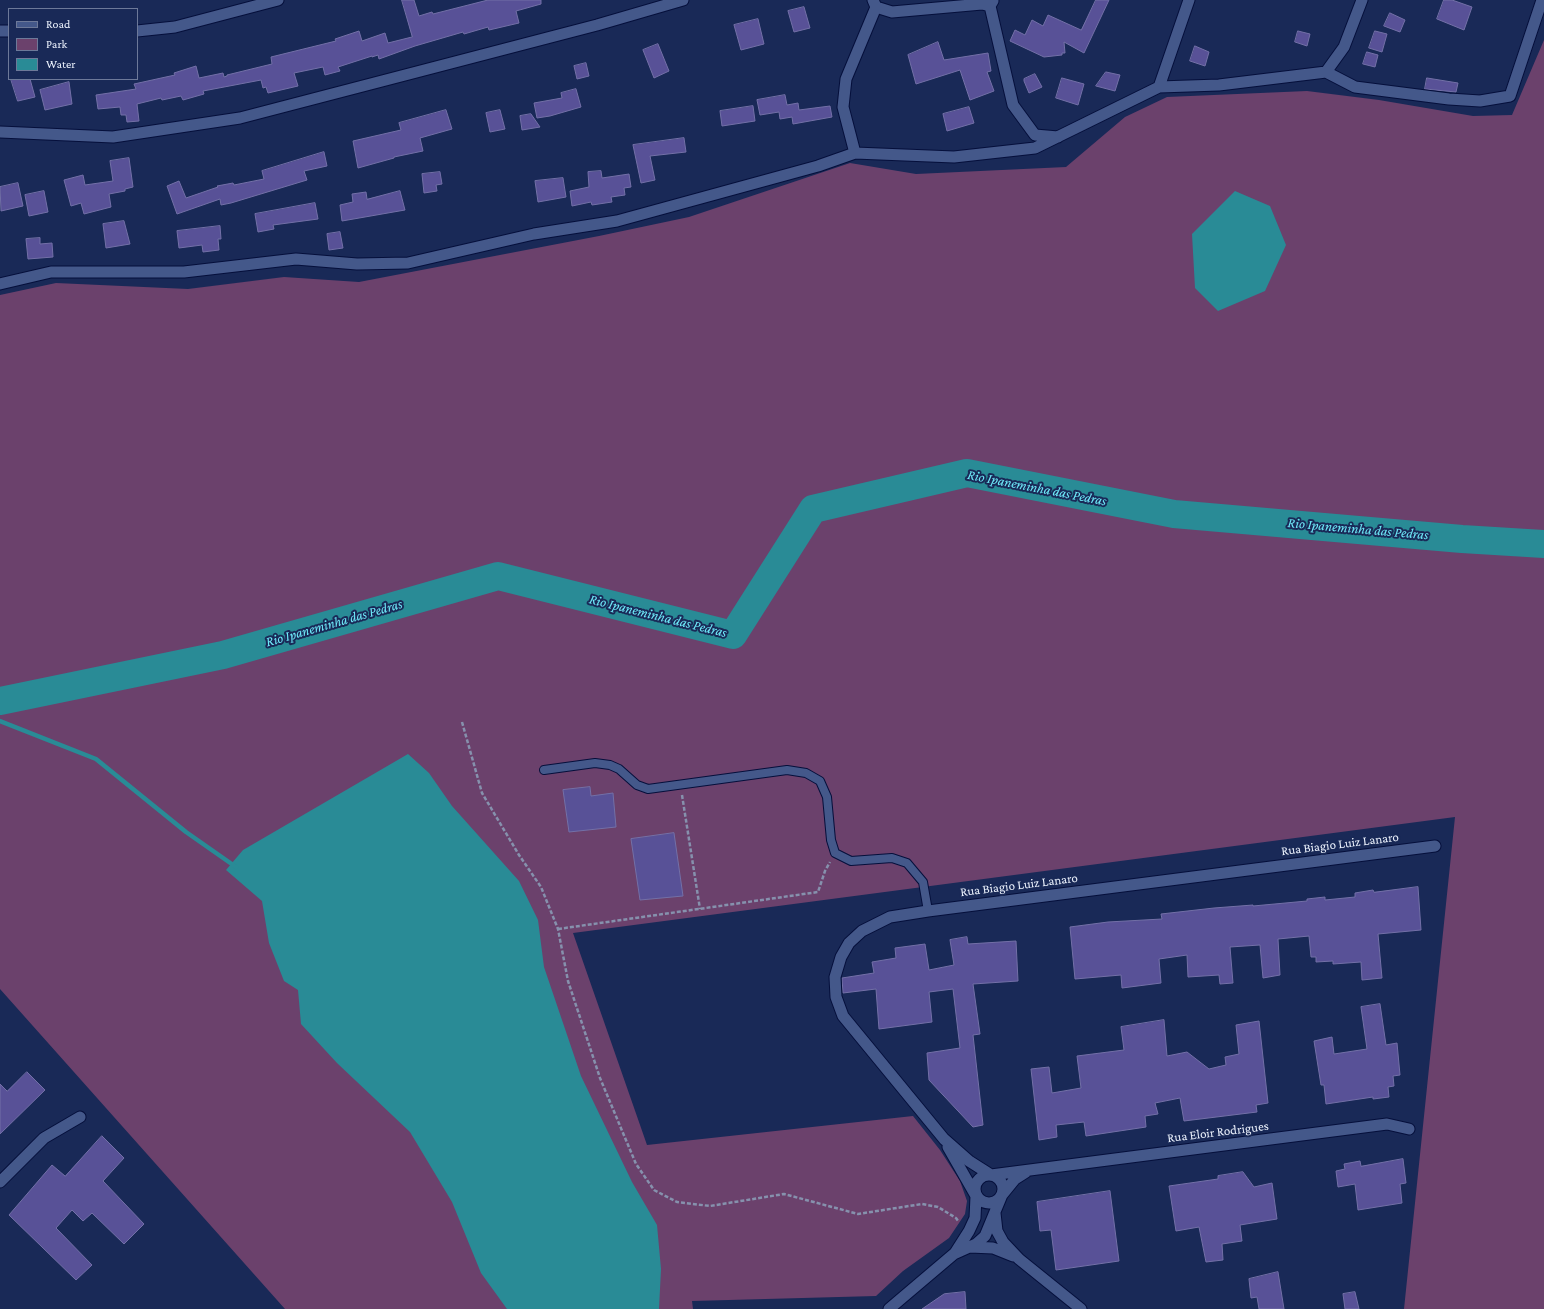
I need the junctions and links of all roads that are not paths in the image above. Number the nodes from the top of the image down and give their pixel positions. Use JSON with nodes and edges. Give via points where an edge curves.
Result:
{"nodes":[{"id":1,"x":278,"y":0,"type":"edge"},
{"id":2,"x":683,"y":0,"type":"edge"},
{"id":3,"x":1189,"y":0,"type":"edge"},
{"id":4,"x":1362,"y":0,"type":"edge"},
{"id":5,"x":1542,"y":0,"type":"edge"},
{"id":6,"x":992,"y":3,"type":"edge"},
{"id":7,"x":874,"y":4,"type":"edge"},
{"id":8,"x":138,"y":30,"type":"edge"},
{"id":9,"x":1326,"y":72,"type":"junction"},
{"id":10,"x":1159,"y":87,"type":"junction"},
{"id":11,"x":0,"y":132,"type":"edge"},
{"id":12,"x":1058,"y":136,"type":"junction"},
{"id":13,"x":855,"y":153,"type":"junction"},
{"id":14,"x":0,"y":284,"type":"edge"},
{"id":15,"x":544,"y":770,"type":"dead end"},
{"id":16,"x":1434,"y":846,"type":"dead end"},
{"id":17,"x":928,"y":911,"type":"junction"},
{"id":18,"x":80,"y":1117,"type":"dead end"},
{"id":19,"x":1409,"y":1129,"type":"dead end"},
{"id":20,"x":944,"y":1139,"type":"junction"},
{"id":21,"x":1030,"y":1169,"type":"junction"},
{"id":22,"x":991,"y":1175,"type":"junction"},
{"id":23,"x":0,"y":1182,"type":"edge"},
{"id":24,"x":1002,"y":1195,"type":"junction"},
{"id":25,"x":976,"y":1196,"type":"junction"},
{"id":26,"x":995,"y":1213,"type":"junction"},
{"id":27,"x":969,"y":1247,"type":"junction"},
{"id":28,"x":955,"y":1253,"type":"junction"},
{"id":29,"x":1019,"y":1259,"type":"junction"},
{"id":30,"x":889,"y":1309,"type":"edge"},
{"id":31,"x":1081,"y":1309,"type":"edge"}],
"edges":[{"from":1,"to":8,"type":"street","via":[[175,27]]},
{"from":2,"to":11,"type":"street","via":[[597,25],[240,118],[113,137]]},
{"from":3,"to":10,"type":"street"},
{"from":4,"to":9,"type":"street","via":[[1344,47]]},
{"from":5,"to":9,"type":"street","via":[[1510,96],[1480,101],[1433,97],[1355,86]]},
{"from":6,"to":7,"type":"street","via":[[892,12]]},
{"from":6,"to":12,"type":"street","via":[[1013,105],[1035,135]]},
{"from":7,"to":13,"type":"street","via":[[846,79],[843,107]]},
{"from":9,"to":10,"type":"street","via":[[1219,85]]},
{"from":10,"to":12,"type":"street"},
{"from":12,"to":13,"type":"street","via":[[1035,148],[954,157]]},
{"from":13,"to":14,"type":"street","via":[[818,166],[617,221],[534,234],[408,263],[357,264],[296,259],[184,272],[51,272]]},
{"from":15,"to":17,"type":"lane","via":[[595,763],[610,764],[637,785],[648,789],[787,770],[806,773],[820,781],[827,797],[831,840],[835,853],[851,861],[892,858],[907,863],[923,882]]},
{"from":16,"to":17,"type":"street","name":"Rua Biagio Luiz Lanaro"},
{"from":17,"to":20,"type":"street","name":"Rua Biagio Luiz Lanaro","via":[[890,917],[862,931],[850,942],[835,977],[836,997],[843,1016]]},
{"from":18,"to":23,"type":"street","via":[[44,1138]]},
{"from":19,"to":21,"type":"street","name":"Rua Eloir Rodrigues","via":[[1387,1124]]},
{"from":20,"to":22,"type":"street","name":"Rua Biagio Luiz Lanaro","via":[[969,1161]]},
{"from":20,"to":25,"type":"street","name":"Rua Biagio Luiz Lanaro"},
{"from":21,"to":22,"type":"street","name":"Rua Eloir Rodrigues"},
{"from":21,"to":24,"type":"street","name":"Rua Eloir Rodrigues","via":[[1015,1179]]},
{"from":22,"to":24,"type":"street","via":[[1000,1180]]},
{"from":22,"to":25,"type":"street","via":[[978,1179],[974,1187]]},
{"from":24,"to":25,"type":"street","via":[[991,1204],[982,1202]]},
{"from":24,"to":26,"type":"street"},
{"from":25,"to":28,"type":"street","via":[[975,1218]]},
{"from":26,"to":27,"type":"street","via":[[982,1240]]},
{"from":26,"to":29,"type":"street","via":[[997,1231],[1003,1242]]},
{"from":27,"to":28,"type":"street"},
{"from":27,"to":29,"type":"street","via":[[993,1248]]},
{"from":28,"to":30,"type":"street"},
{"from":29,"to":31,"type":"street"}]}
